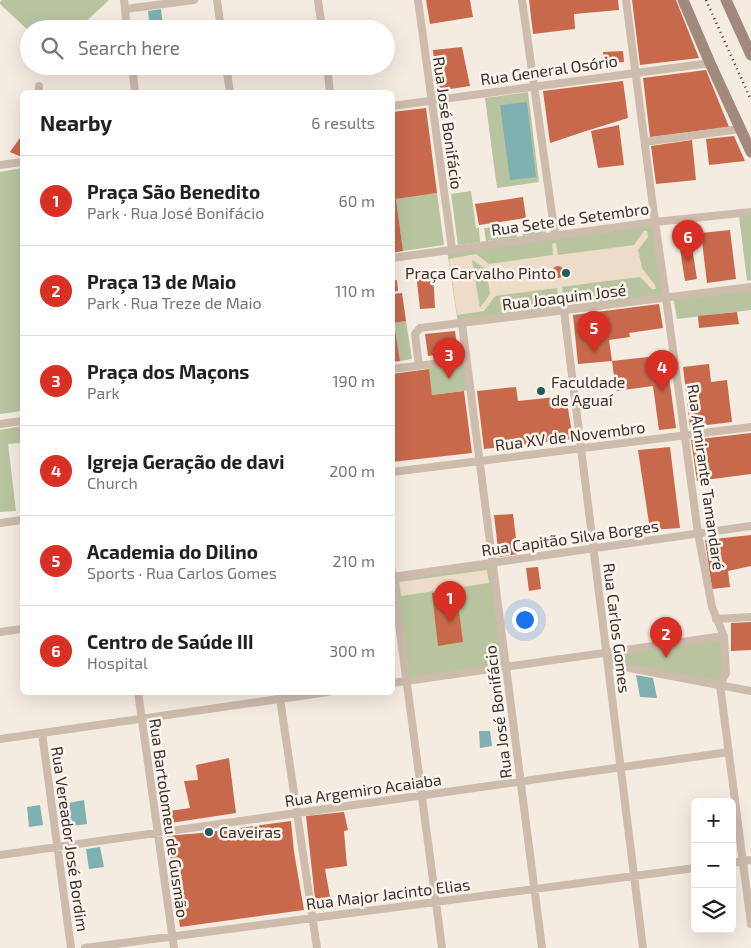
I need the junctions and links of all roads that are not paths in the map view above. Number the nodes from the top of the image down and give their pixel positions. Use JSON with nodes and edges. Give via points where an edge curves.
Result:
{"nodes":[{"id":1,"x":124,"y":0,"type":"edge"},
{"id":2,"x":194,"y":0,"type":"edge"},
{"id":3,"x":217,"y":0,"type":"edge"},
{"id":4,"x":318,"y":0,"type":"edge"},
{"id":5,"x":418,"y":0,"type":"edge"},
{"id":6,"x":522,"y":0,"type":"edge"},
{"id":7,"x":626,"y":0,"type":"edge"},
{"id":8,"x":683,"y":0,"type":"edge"},
{"id":9,"x":726,"y":0,"type":"edge"},
{"id":10,"x":125,"y":9,"type":"junction"},
{"id":11,"x":126,"y":20,"type":"edge"},
{"id":12,"x":220,"y":20,"type":"edge"},
{"id":13,"x":321,"y":20,"type":"edge"},
{"id":14,"x":751,"y":55,"type":"edge"},
{"id":15,"x":710,"y":63,"type":"junction"},
{"id":16,"x":636,"y":72,"type":"junction"},
{"id":17,"x":133,"y":75,"type":"edge"},
{"id":18,"x":227,"y":75,"type":"edge"},
{"id":19,"x":328,"y":75,"type":"edge"},
{"id":20,"x":535,"y":86,"type":"junction"},
{"id":21,"x":135,"y":90,"type":"edge"},
{"id":22,"x":230,"y":90,"type":"edge"},
{"id":23,"x":330,"y":90,"type":"edge"},
{"id":24,"x":431,"y":100,"type":"junction"},
{"id":25,"x":395,"y":106,"type":"edge"},
{"id":26,"x":740,"y":129,"type":"junction"},
{"id":27,"x":646,"y":142,"type":"junction"},
{"id":28,"x":751,"y":152,"type":"edge"},
{"id":29,"x":20,"y":162,"type":"edge"},
{"id":30,"x":0,"y":165,"type":"edge"},
{"id":31,"x":751,"y":212,"type":"edge"},
{"id":32,"x":655,"y":222,"type":"junction"},
{"id":33,"x":555,"y":235,"type":"junction"},
{"id":34,"x":452,"y":249,"type":"junction"},
{"id":35,"x":395,"y":258,"type":"edge"},
{"id":36,"x":749,"y":287,"type":"edge"},
{"id":37,"x":666,"y":298,"type":"junction"},
{"id":38,"x":564,"y":311,"type":"junction"},
{"id":39,"x":462,"y":324,"type":"junction"},
{"id":40,"x":466,"y":360,"type":"junction"},
{"id":41,"x":419,"y":366,"type":"junction"},
{"id":42,"x":395,"y":369,"type":"edge"},
{"id":43,"x":20,"y":421,"type":"edge"},
{"id":44,"x":0,"y":424,"type":"edge"},
{"id":45,"x":751,"y":427,"type":"edge"},
{"id":46,"x":685,"y":435,"type":"junction"},
{"id":47,"x":581,"y":448,"type":"junction"},
{"id":48,"x":479,"y":461,"type":"junction"},
{"id":49,"x":395,"y":472,"type":"edge"},
{"id":50,"x":20,"y":520,"type":"edge"},
{"id":51,"x":0,"y":523,"type":"edge"},
{"id":52,"x":751,"y":526,"type":"edge"},
{"id":53,"x":698,"y":533,"type":"junction"},
{"id":54,"x":593,"y":548,"type":"junction"},
{"id":55,"x":493,"y":562,"type":"junction"},
{"id":56,"x":395,"y":575,"type":"edge"},
{"id":57,"x":395,"y":590,"type":"edge"},
{"id":58,"x":751,"y":617,"type":"edge"},
{"id":59,"x":716,"y":619,"type":"junction"},
{"id":60,"x":20,"y":629,"type":"edge"},
{"id":61,"x":0,"y":632,"type":"edge"},
{"id":62,"x":724,"y":636,"type":"junction"},
{"id":63,"x":606,"y":653,"type":"junction"},
{"id":64,"x":608,"y":664,"type":"junction"},
{"id":65,"x":507,"y":667,"type":"junction"},
{"id":66,"x":407,"y":681,"type":"junction"},
{"id":67,"x":395,"y":683,"type":"edge"},
{"id":68,"x":720,"y":685,"type":"junction"},
{"id":69,"x":751,"y":691,"type":"edge"},
{"id":70,"x":138,"y":695,"type":"edge"},
{"id":71,"x":279,"y":696,"type":"edge"},
{"id":72,"x":141,"y":719,"type":"junction"},
{"id":73,"x":42,"y":733,"type":"junction"},
{"id":74,"x":0,"y":739,"type":"edge"},
{"id":75,"x":729,"y":752,"type":"junction"},
{"id":76,"x":620,"y":768,"type":"junction"},
{"id":77,"x":520,"y":782,"type":"junction"},
{"id":78,"x":422,"y":796,"type":"junction"},
{"id":79,"x":297,"y":813,"type":"junction"},
{"id":80,"x":157,"y":832,"type":"junction"},
{"id":81,"x":57,"y":847,"type":"junction"},
{"id":82,"x":0,"y":855,"type":"edge"},
{"id":83,"x":747,"y":861,"type":"edge"},
{"id":84,"x":691,"y":869,"type":"edge"},
{"id":85,"x":634,"y":876,"type":"junction"},
{"id":86,"x":534,"y":889,"type":"junction"},
{"id":87,"x":436,"y":902,"type":"junction"},
{"id":88,"x":312,"y":918,"type":"junction"},
{"id":89,"x":751,"y":924,"type":"edge"},
{"id":90,"x":172,"y":937,"type":"junction"},
{"id":91,"x":71,"y":948,"type":"edge"},
{"id":92,"x":86,"y":948,"type":"edge"},
{"id":93,"x":174,"y":948,"type":"edge"},
{"id":94,"x":317,"y":948,"type":"edge"},
{"id":95,"x":442,"y":948,"type":"edge"},
{"id":96,"x":542,"y":948,"type":"edge"},
{"id":97,"x":643,"y":948,"type":"edge"}],
"edges":[{"from":1,"to":10,"type":"street"},
{"from":2,"to":10,"type":"street"},
{"from":3,"to":12,"type":"street"},
{"from":4,"to":13,"type":"street"},
{"from":5,"to":24,"type":"street","name":"Rua José Bonifácio"},
{"from":6,"to":20,"type":"street"},
{"from":7,"to":16,"type":"street","name":"Rua Almirante Tamandaré"},
{"from":8,"to":15,"type":"main road"},
{"from":9,"to":14,"type":"main road"},
{"from":10,"to":11,"type":"street"},
{"from":15,"to":16,"type":"street","name":"Rua General Osório"},
{"from":15,"to":26,"type":"main road"},
{"from":16,"to":20,"type":"street","name":"Rua General Osório"},
{"from":16,"to":27,"type":"street","name":"Rua Almirante Tamandaré"},
{"from":17,"to":21,"type":"street"},
{"from":18,"to":22,"type":"street"},
{"from":19,"to":23,"type":"street"},
{"from":20,"to":24,"type":"street","name":"Rua General Osório"},
{"from":20,"to":33,"type":"street"},
{"from":24,"to":25,"type":"street","name":"Rua General Osório"},
{"from":24,"to":34,"type":"street","name":"Rua José Bonifácio"},
{"from":26,"to":27,"type":"street"},
{"from":26,"to":28,"type":"main road"},
{"from":27,"to":32,"type":"street","name":"Rua Almirante Tamandaré"},
{"from":29,"to":30,"type":"street"},
{"from":31,"to":32,"type":"street","name":"Rua Sete de Setembro"},
{"from":32,"to":33,"type":"street","name":"Rua Sete de Setembro"},
{"from":32,"to":37,"type":"street","name":"Rua Almirante Tamandaré"},
{"from":33,"to":34,"type":"street","name":"Rua Sete de Setembro"},
{"from":34,"to":35,"type":"street","name":"Rua Sete de Setembro"},
{"from":36,"to":37,"type":"street","name":"Rua Joaquim José"},
{"from":37,"to":38,"type":"street","name":"Rua Joaquim José"},
{"from":37,"to":46,"type":"street","name":"Rua Almirante Tamandaré"},
{"from":38,"to":39,"type":"street","name":"Rua Joaquim José"},
{"from":38,"to":47,"type":"street","name":"Rua Carlos Gomes"},
{"from":39,"to":40,"type":"street","name":"Rua José Bonifácio"},
{"from":39,"to":41,"type":"street","name":"Rua Joaquim José","via":[[420,328],[415,334]]},
{"from":40,"to":41,"type":"street"},
{"from":40,"to":48,"type":"street","name":"Rua José Bonifácio"},
{"from":41,"to":42,"type":"street"},
{"from":43,"to":44,"type":"street"},
{"from":45,"to":46,"type":"street","name":"Rua XV de Novembro"},
{"from":46,"to":47,"type":"street","name":"Rua XV de Novembro"},
{"from":46,"to":53,"type":"street","name":"Rua Almirante Tamandaré"},
{"from":47,"to":48,"type":"street","name":"Rua XV de Novembro"},
{"from":47,"to":54,"type":"street","name":"Rua Carlos Gomes"},
{"from":48,"to":49,"type":"street","name":"Rua XV de Novembro"},
{"from":48,"to":55,"type":"street","name":"Rua José Bonifácio"},
{"from":50,"to":51,"type":"street"},
{"from":52,"to":53,"type":"street","name":"Rua Capitão Silva Borges"},
{"from":53,"to":54,"type":"street","name":"Rua Capitão Silva Borges"},
{"from":53,"to":59,"type":"street","name":"Rua Almirante Tamandaré"},
{"from":54,"to":55,"type":"street","name":"Rua Capitão Silva Borges"},
{"from":54,"to":63,"type":"street","name":"Rua Carlos Gomes"},
{"from":55,"to":56,"type":"street","name":"Rua Capitão Silva Borges"},
{"from":55,"to":65,"type":"street","name":"Rua José Bonifácio"},
{"from":57,"to":66,"type":"street"},
{"from":58,"to":59,"type":"street"},
{"from":59,"to":62,"type":"street","name":"Rua Almirante Tamandaré"},
{"from":60,"to":61,"type":"street"},
{"from":62,"to":63,"type":"street"},
{"from":62,"to":68,"type":"street","name":"Rua Almirante Tamandaré","via":[[726,673]]},
{"from":63,"to":64,"type":"street","name":"Rua Carlos Gomes"},
{"from":63,"to":65,"type":"street"},
{"from":64,"to":68,"type":"street"},
{"from":64,"to":76,"type":"street","name":"Rua Carlos Gomes"},
{"from":65,"to":66,"type":"street"},
{"from":65,"to":77,"type":"street","name":"Rua José Bonifácio"},
{"from":66,"to":67,"type":"street"},
{"from":66,"to":78,"type":"street"},
{"from":68,"to":69,"type":"street"},
{"from":68,"to":75,"type":"street","name":"Rua Almirante Tamandaré"},
{"from":70,"to":72,"type":"street","name":"Rua Bartolomeu de Gusmão"},
{"from":71,"to":72,"type":"street"},
{"from":71,"to":79,"type":"street"},
{"from":72,"to":73,"type":"street"},
{"from":72,"to":80,"type":"street","name":"Rua Bartolomeu de Gusmão"},
{"from":73,"to":74,"type":"street"},
{"from":73,"to":81,"type":"street","name":"Rua Vereador José Bordim"},
{"from":75,"to":76,"type":"street","name":"Rua Argemiro Acaiaba"},
{"from":75,"to":83,"type":"street","name":"Rua Almirante Tamandaré"},
{"from":76,"to":77,"type":"street","name":"Rua Argemiro Acaiaba"},
{"from":76,"to":85,"type":"street","name":"Rua Carlos Gomes"},
{"from":77,"to":78,"type":"street","name":"Rua Argemiro Acaiaba"},
{"from":77,"to":86,"type":"street","name":"Rua José Bonifácio"},
{"from":78,"to":79,"type":"street","name":"Rua Argemiro Acaiaba"},
{"from":78,"to":87,"type":"street"},
{"from":79,"to":80,"type":"street","name":"Rua Argemiro Acaiaba"},
{"from":79,"to":88,"type":"street"},
{"from":80,"to":81,"type":"street","name":"Rua Argemiro Acaiaba"},
{"from":80,"to":90,"type":"street","name":"Rua Bartolomeu de Gusmão"},
{"from":81,"to":82,"type":"street","name":"Rua Argemiro Acaiaba"},
{"from":81,"to":91,"type":"street","name":"Rua Vereador José Bordim"},
{"from":83,"to":89,"type":"street","name":"Rua Almirante Tamandaré"},
{"from":84,"to":85,"type":"street","name":"Rua Major Jacinto Elias"},
{"from":85,"to":86,"type":"street","name":"Rua Major Jacinto Elias"},
{"from":85,"to":97,"type":"street","name":"Rua Carlos Gomes"},
{"from":86,"to":87,"type":"street","name":"Rua Major Jacinto Elias"},
{"from":86,"to":96,"type":"street","name":"Rua José Bonifácio"},
{"from":87,"to":88,"type":"street","name":"Rua Major Jacinto Elias"},
{"from":87,"to":95,"type":"street"},
{"from":88,"to":90,"type":"street","name":"Rua Major Jacinto Elias"},
{"from":88,"to":94,"type":"street"},
{"from":90,"to":92,"type":"street","name":"Rua Major Jacinto Elias"},
{"from":90,"to":93,"type":"street","name":"Rua Bartolomeu de Gusmão"}]}
